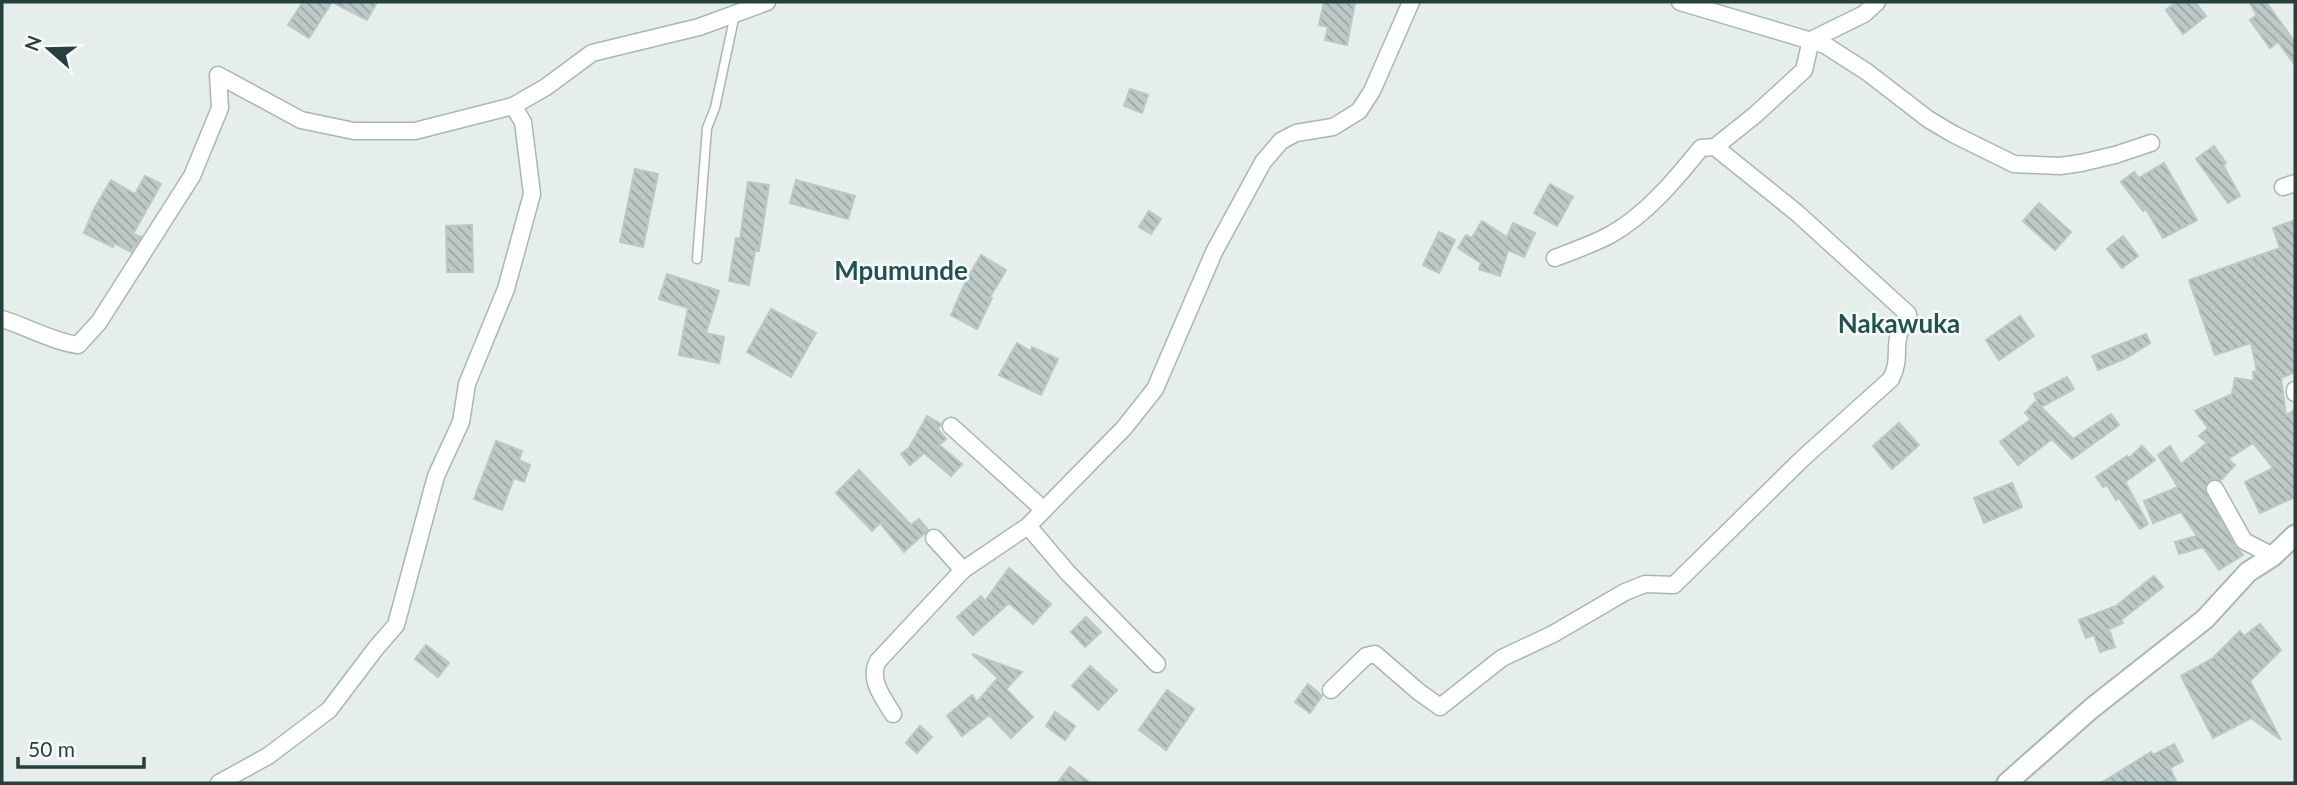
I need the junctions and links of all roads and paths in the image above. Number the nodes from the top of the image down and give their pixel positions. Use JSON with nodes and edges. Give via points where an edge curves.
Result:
{"nodes":[{"id":1,"x":766,"y":2,"type":"edge"},
{"id":2,"x":1411,"y":2,"type":"edge"},
{"id":3,"x":1680,"y":2,"type":"edge"},
{"id":4,"x":1877,"y":2,"type":"edge"},
{"id":5,"x":735,"y":14,"type":"junction"},
{"id":6,"x":1811,"y":40,"type":"junction"},
{"id":7,"x":513,"y":106,"type":"junction"},
{"id":8,"x":2151,"y":143,"type":"dead end"},
{"id":9,"x":1714,"y":147,"type":"junction"},
{"id":10,"x":1555,"y":258,"type":"dead end"},
{"id":11,"x":697,"y":259,"type":"dead end"},
{"id":12,"x":2,"y":318,"type":"edge"},
{"id":13,"x":951,"y":426,"type":"dead end"},
{"id":14,"x":2215,"y":489,"type":"dead end"},
{"id":15,"x":1044,"y":510,"type":"junction"},
{"id":16,"x":1028,"y":526,"type":"junction"},
{"id":17,"x":2295,"y":535,"type":"edge"},
{"id":18,"x":934,"y":538,"type":"dead end"},
{"id":19,"x":2273,"y":556,"type":"junction"},
{"id":20,"x":963,"y":570,"type":"junction"},
{"id":21,"x":1157,"y":664,"type":"dead end"},
{"id":22,"x":1331,"y":690,"type":"dead end"},
{"id":23,"x":893,"y":714,"type":"dead end"},
{"id":24,"x":219,"y":783,"type":"edge"},
{"id":25,"x":2007,"y":783,"type":"edge"}],
"edges":[{"from":1,"to":5,"type":"street"},
{"from":2,"to":15,"type":"street","via":[[1359,111],[1333,127],[1296,133],[1280,141],[1263,162],[1214,252],[1155,389],[1124,428]]},
{"from":3,"to":6,"type":"street"},
{"from":4,"to":6,"type":"street","via":[[1864,14]]},
{"from":5,"to":7,"type":"street","via":[[592,52]]},
{"from":5,"to":11,"type":"lane","via":[[707,128]]},
{"from":6,"to":8,"type":"street","via":[[1848,58],[1936,124],[2014,164],[2081,163]]},
{"from":6,"to":9,"type":"street","via":[[1804,70]]},
{"from":7,"to":12,"type":"street","via":[[415,131],[354,131],[301,120],[218,75],[220,108],[192,176],[99,322],[78,345],[58,342]]},
{"from":7,"to":24,"type":"street","via":[[523,122],[532,194],[506,289],[467,384],[461,422],[436,476],[396,625],[329,710],[268,756]]},
{"from":9,"to":10,"type":"street","via":[[1701,148],[1647,208],[1610,235]]},
{"from":9,"to":22,"type":"street","via":[[1797,213],[1908,314],[1898,337],[1898,362],[1891,379],[1674,585],[1645,584],[1625,592],[1502,659],[1440,707],[1375,654],[1366,656]]},
{"from":13,"to":15,"type":"street"},
{"from":14,"to":19,"type":"street","via":[[2244,541]]},
{"from":15,"to":16,"type":"street"},
{"from":16,"to":20,"type":"street"},
{"from":16,"to":21,"type":"street"},
{"from":17,"to":19,"type":"street"},
{"from":18,"to":20,"type":"street"},
{"from":19,"to":25,"type":"street","via":[[2248,572],[2204,619]]},
{"from":20,"to":23,"type":"street","via":[[878,661],[878,690]]}]}
